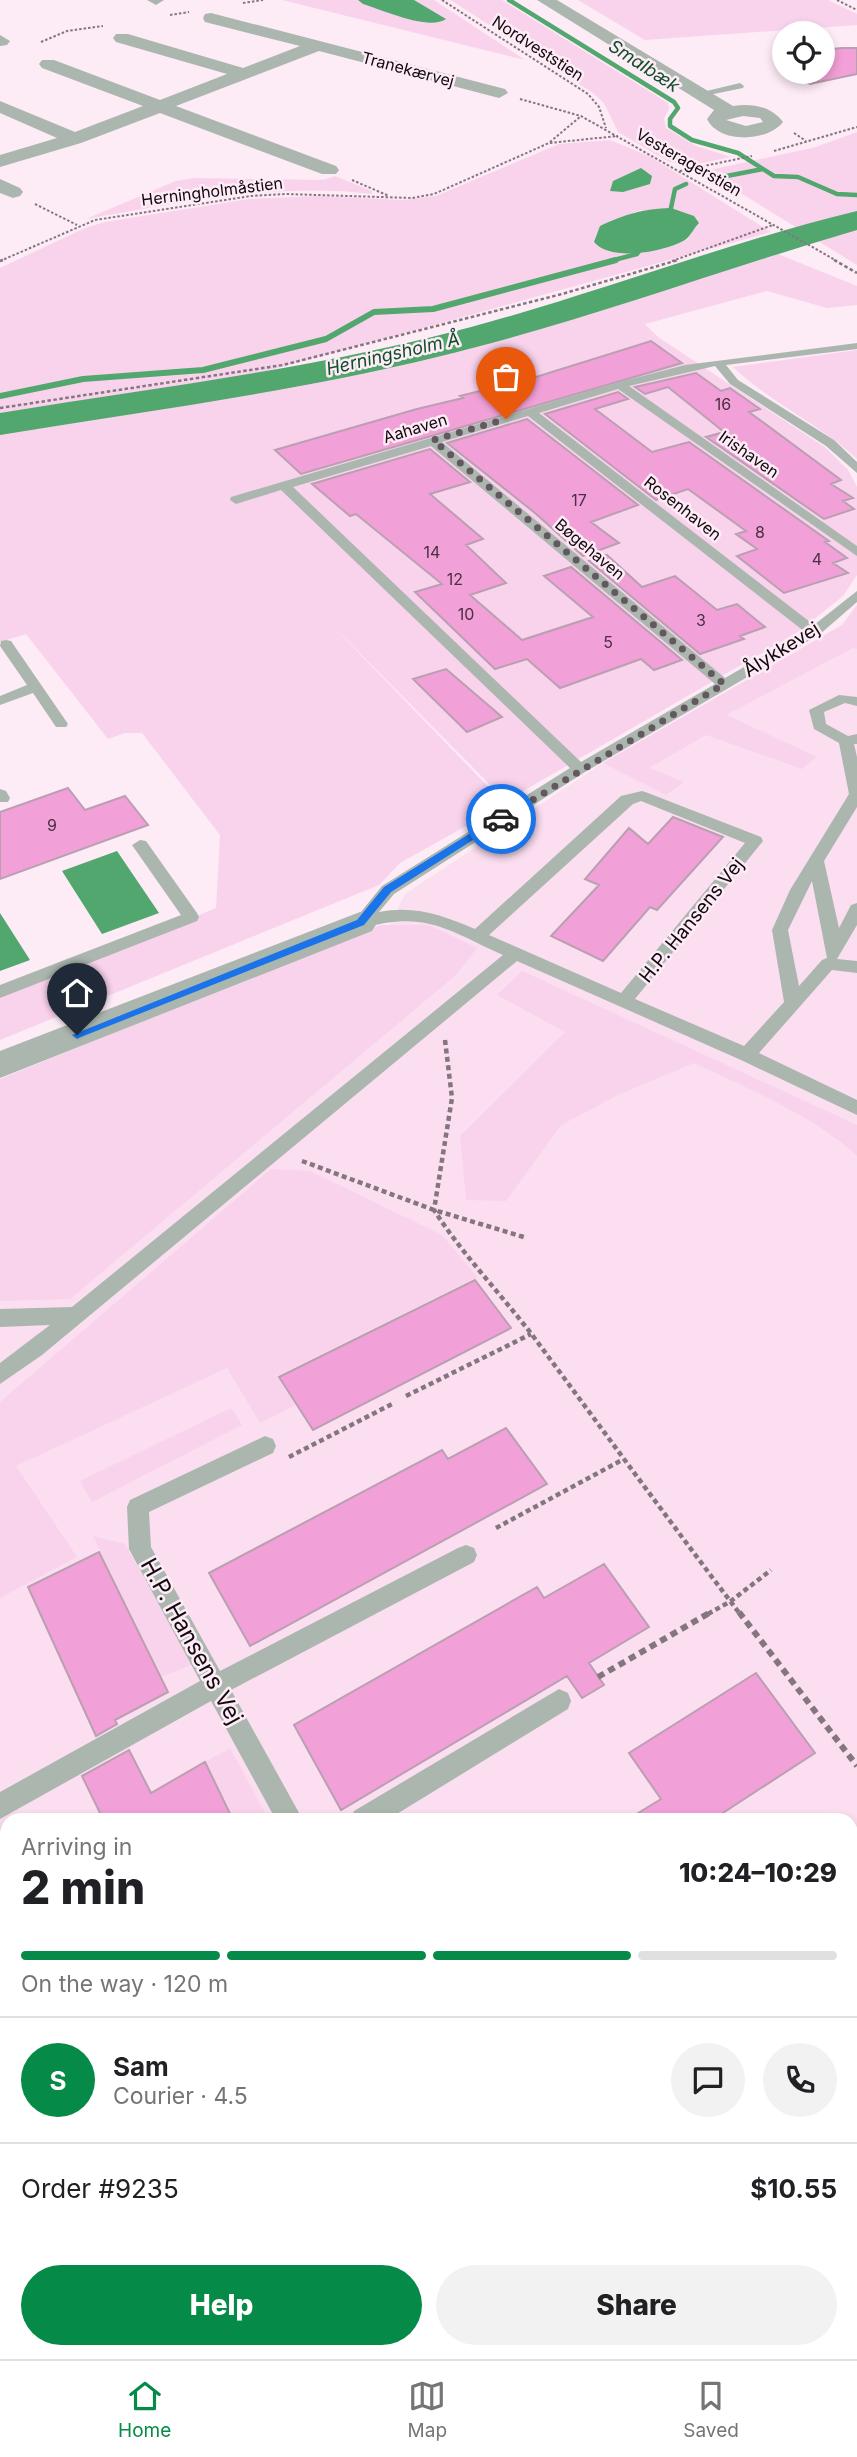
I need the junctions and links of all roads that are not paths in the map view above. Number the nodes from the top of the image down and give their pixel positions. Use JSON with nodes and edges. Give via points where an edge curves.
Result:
{"nodes":[{"id":1,"x":545,"y":0,"type":"edge"},
{"id":2,"x":211,"y":18,"type":"dead end"},
{"id":3,"x":122,"y":38,"type":"dead end"},
{"id":4,"x":317,"y":46,"type":"junction"},
{"id":5,"x":48,"y":64,"type":"dead end"},
{"id":6,"x":244,"y":74,"type":"junction"},
{"id":7,"x":740,"y":86,"type":"dead end"},
{"id":8,"x":499,"y":93,"type":"road end"},
{"id":9,"x":699,"y":93,"type":"junction"},
{"id":10,"x":0,"y":106,"type":"edge"},
{"id":11,"x":161,"y":107,"type":"junction"},
{"id":12,"x":728,"y":111,"type":"dead end"},
{"id":13,"x":74,"y":139,"type":"junction"},
{"id":14,"x":0,"y":161,"type":"edge"},
{"id":15,"x":329,"y":170,"type":"road end"},
{"id":16,"x":857,"y":346,"type":"edge"},
{"id":17,"x":718,"y":362,"type":"junction"},
{"id":18,"x":620,"y":385,"type":"junction"},
{"id":19,"x":530,"y":412,"type":"junction"},
{"id":20,"x":433,"y":440,"type":"junction"},
{"id":21,"x":857,"y":469,"type":"edge"},
{"id":22,"x":284,"y":486,"type":"junction"},
{"id":23,"x":236,"y":500,"type":"dead end"},
{"id":24,"x":857,"y":552,"type":"edge"},
{"id":25,"x":857,"y":594,"type":"edge"},
{"id":26,"x":814,"y":632,"type":"junction"},
{"id":27,"x":6,"y":644,"type":"dead end"},
{"id":28,"x":724,"y":684,"type":"junction"},
{"id":29,"x":36,"y":687,"type":"junction"},
{"id":30,"x":0,"y":701,"type":"edge"},
{"id":31,"x":857,"y":702,"type":"edge"},
{"id":32,"x":61,"y":724,"type":"dead end"},
{"id":33,"x":851,"y":740,"type":"edge"},
{"id":34,"x":580,"y":769,"type":"junction"},
{"id":35,"x":857,"y":794,"type":"edge"},
{"id":36,"x":140,"y":845,"type":"dead end"},
{"id":37,"x":816,"y":861,"type":"junction"},
{"id":38,"x":857,"y":909,"type":"edge"},
{"id":39,"x":360,"y":923,"type":"junction"},
{"id":40,"x":477,"y":937,"type":"junction"},
{"id":41,"x":514,"y":955,"type":"junction"},
{"id":42,"x":831,"y":957,"type":"junction"},
{"id":43,"x":857,"y":967,"type":"edge"},
{"id":44,"x":0,"y":992,"type":"edge"},
{"id":45,"x":623,"y":1002,"type":"junction"},
{"id":46,"x":793,"y":1003,"type":"junction"},
{"id":47,"x":747,"y":1055,"type":"junction"},
{"id":48,"x":0,"y":1065,"type":"edge"},
{"id":49,"x":857,"y":1108,"type":"edge"},
{"id":50,"x":75,"y":1315,"type":"junction"},
{"id":51,"x":0,"y":1318,"type":"edge"},
{"id":52,"x":0,"y":1375,"type":"edge"},
{"id":53,"x":261,"y":1447,"type":"road end"},
{"id":54,"x":466,"y":1555,"type":"dead end"},
{"id":55,"x":217,"y":1685,"type":"junction"},
{"id":56,"x":559,"y":1701,"type":"dead end"},
{"id":57,"x":0,"y":1806,"type":"edge"},
{"id":58,"x":286,"y":1813,"type":"edge"},
{"id":59,"x":375,"y":1813,"type":"edge"}],
"edges":[{"from":1,"to":9,"type":"street"},
{"from":2,"to":4,"type":"street","name":"Tranekærvej"},
{"from":3,"to":6,"type":"street"},
{"from":4,"to":6,"type":"street"},
{"from":4,"to":8,"type":"street","name":"Tranekærvej"},
{"from":5,"to":11,"type":"street"},
{"from":6,"to":11,"type":"street"},
{"from":7,"to":9,"type":"lane"},
{"from":9,"to":12,"type":"street"},
{"from":10,"to":13,"type":"street"},
{"from":11,"to":13,"type":"street"},
{"from":11,"to":15,"type":"street"},
{"from":13,"to":14,"type":"street"},
{"from":16,"to":17,"type":"lane"},
{"from":17,"to":18,"type":"lane","name":"Aahaven"},
{"from":17,"to":21,"type":"lane","via":[[734,382],[830,443]]},
{"from":18,"to":19,"type":"lane","name":"Aahaven"},
{"from":18,"to":24,"type":"lane","name":"Irishaven"},
{"from":19,"to":20,"type":"lane","name":"Aahaven"},
{"from":19,"to":26,"type":"lane","name":"Rosenhaven"},
{"from":20,"to":22,"type":"lane","name":"Aahaven"},
{"from":20,"to":28,"type":"lane","name":"Bøgehaven"},
{"from":22,"to":23,"type":"lane","name":"Aahaven"},
{"from":22,"to":34,"type":"lane"},
{"from":25,"to":26,"type":"lane","name":"Ålykkevej"},
{"from":26,"to":28,"type":"lane","name":"Ålykkevej"},
{"from":27,"to":29,"type":"lane"},
{"from":28,"to":34,"type":"lane","name":"Ålykkevej"},
{"from":29,"to":30,"type":"lane"},
{"from":29,"to":32,"type":"lane"},
{"from":31,"to":33,"type":"lane","via":[[844,698],[816,710],[819,726]]},
{"from":33,"to":35,"type":"lane"},
{"from":34,"to":39,"type":"lane","name":"Ålykkevej","via":[[388,890]]},
{"from":35,"to":37,"type":"lane"},
{"from":36,"to":44,"type":"lane","via":[[191,917]]},
{"from":37,"to":42,"type":"lane"},
{"from":37,"to":46,"type":"lane","via":[[780,930]]},
{"from":38,"to":42,"type":"lane"},
{"from":39,"to":40,"type":"lane","name":"H.P. Hansens Vej","via":[[410,913]]},
{"from":39,"to":48,"type":"street","name":"Ålykkevej"},
{"from":40,"to":41,"type":"lane","name":"H.P. Hansens Vej"},
{"from":40,"to":45,"type":"lane","name":"H.P. Hansens Vej","via":[[627,800],[642,796],[755,841]]},
{"from":41,"to":45,"type":"lane","name":"H.P. Hansens Vej"},
{"from":41,"to":50,"type":"lane"},
{"from":42,"to":43,"type":"lane"},
{"from":42,"to":46,"type":"lane"},
{"from":45,"to":47,"type":"lane","name":"H.P. Hansens Vej"},
{"from":46,"to":47,"type":"lane"},
{"from":47,"to":49,"type":"lane","name":"H.P. Hansens Vej"},
{"from":50,"to":51,"type":"lane"},
{"from":50,"to":52,"type":"lane"},
{"from":53,"to":55,"type":"lane","name":"H.P. Hansens Vej","via":[[138,1507],[141,1549]]},
{"from":54,"to":55,"type":"lane"},
{"from":55,"to":57,"type":"lane"},
{"from":55,"to":58,"type":"lane","name":"H.P. Hansens Vej"},
{"from":56,"to":59,"type":"lane"}]}
